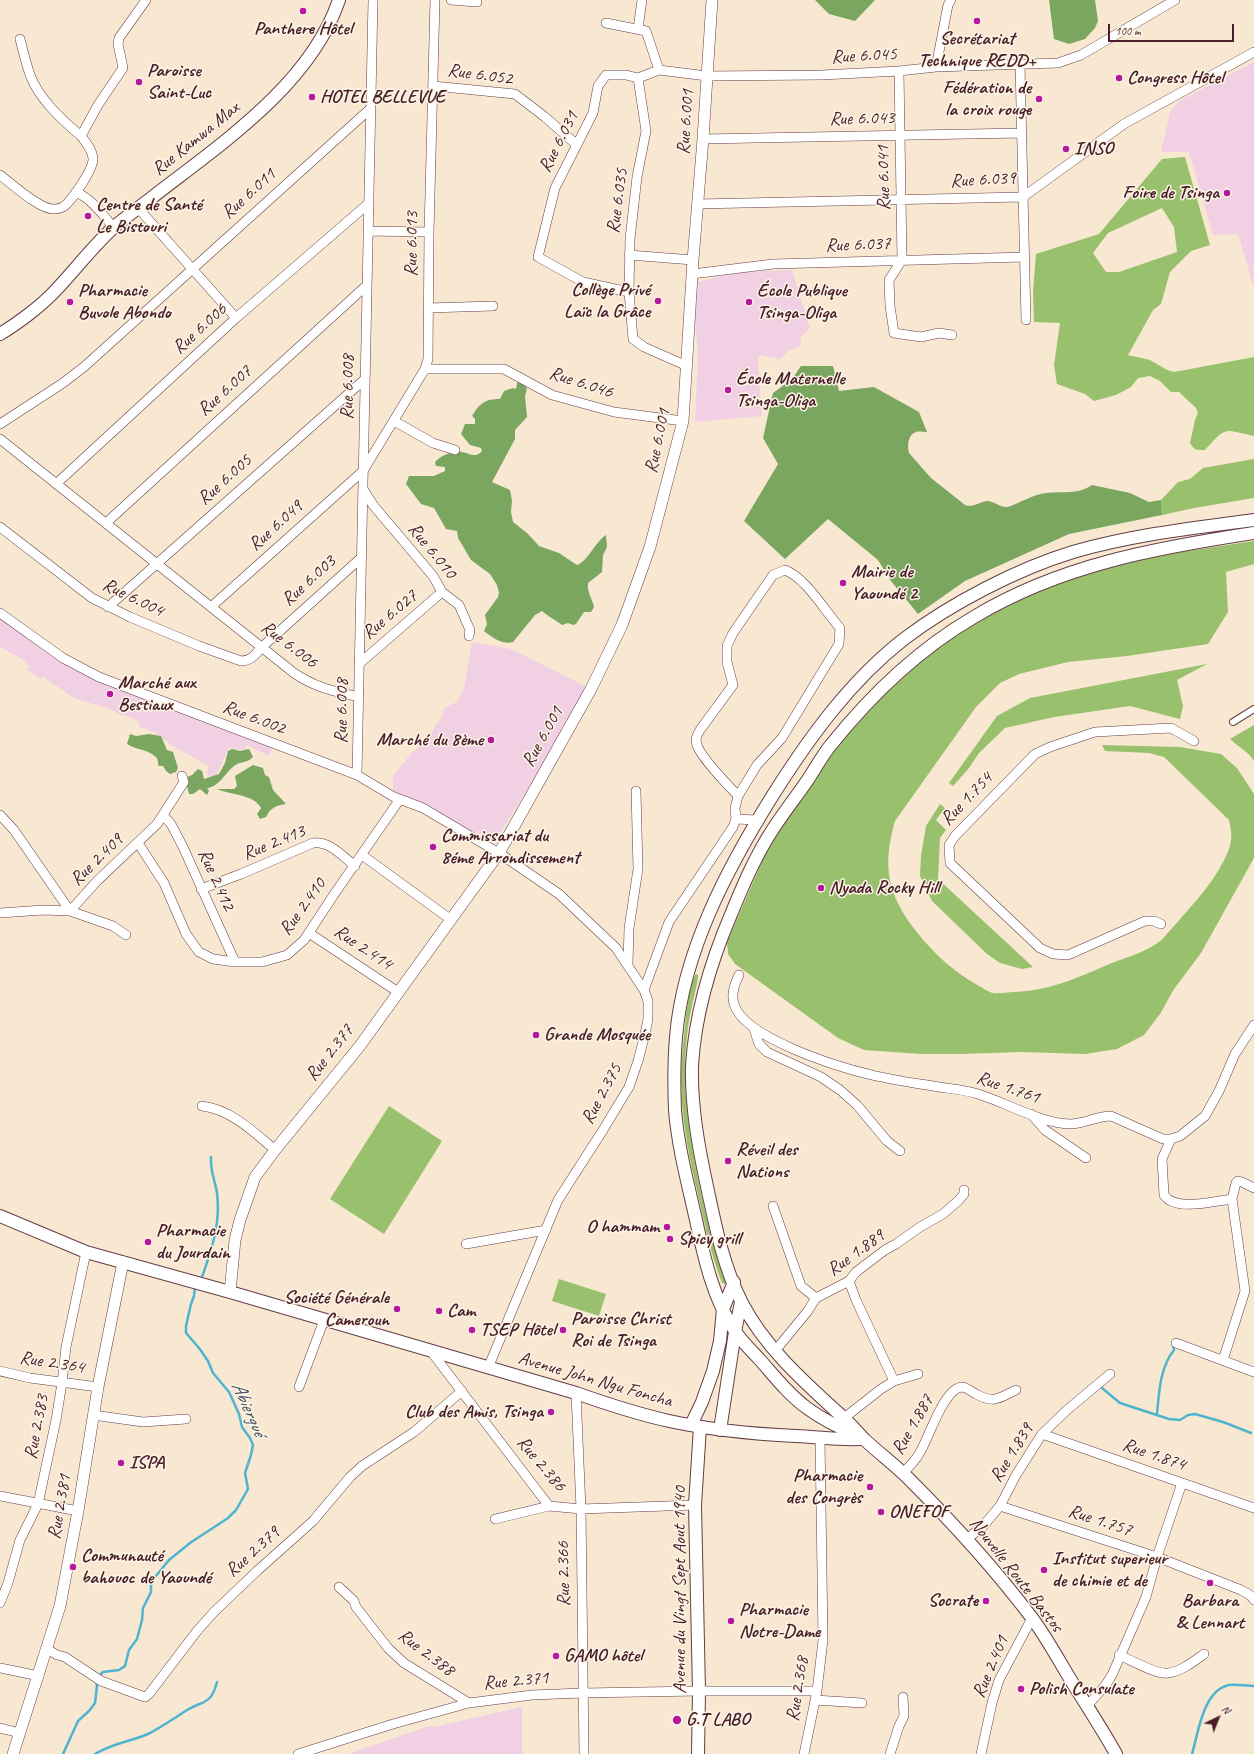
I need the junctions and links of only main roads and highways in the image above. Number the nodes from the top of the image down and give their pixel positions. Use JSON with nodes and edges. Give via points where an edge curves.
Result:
{"nodes":[{"id":1,"x":339,"y":0,"type":"edge"},
{"id":2,"x":0,"y":334,"type":"edge"},
{"id":3,"x":1254,"y":520,"type":"edge"},
{"id":4,"x":1254,"y":533,"type":"edge"},
{"id":5,"x":0,"y":1216,"type":"edge"},
{"id":6,"x":734,"y":1282,"type":"junction"},
{"id":7,"x":741,"y":1302,"type":"junction"},
{"id":8,"x":723,"y":1309,"type":"junction"},
{"id":9,"x":735,"y":1332,"type":"junction"},
{"id":10,"x":696,"y":1426,"type":"junction"},
{"id":11,"x":720,"y":1430,"type":"junction"},
{"id":12,"x":863,"y":1438,"type":"junction"},
{"id":13,"x":698,"y":1754,"type":"edge"},
{"id":14,"x":1116,"y":1754,"type":"edge"}],
"edges":[{"from":1,"to":2,"type":"main road","name":"Rue Kamwa Max","via":[[312,54],[286,87],[222,143],[114,228],[53,293]]},
{"from":3,"to":8,"type":"main road","via":[[1120,540],[1070,553],[984,589],[931,619],[877,663],[822,722],[784,777],[729,870],[698,944],[683,996],[676,1034],[675,1113],[681,1152],[700,1236]]},
{"from":4,"to":6,"type":"main road","via":[[1142,552],[1106,561],[1062,575],[999,602],[970,619],[916,658],[863,708],[830,746],[759,853],[717,948],[701,1001],[692,1064],[695,1128],[717,1234]]},
{"from":5,"to":10,"type":"main road","name":"Avenue John Ngu Foncha","via":[[86,1252],[430,1350],[648,1416]]},
{"from":6,"to":7,"type":"main road"},
{"from":6,"to":8,"type":"main road"},
{"from":7,"to":9,"type":"main road"},
{"from":7,"to":12,"type":"main road","via":[[758,1329],[802,1380]]},
{"from":8,"to":9,"type":"main road"},
{"from":8,"to":10,"type":"main road","via":[[720,1341]]},
{"from":9,"to":11,"type":"main road"},
{"from":9,"to":12,"type":"main road","via":[[804,1406],[836,1426]]},
{"from":10,"to":11,"type":"main road","name":"Avenue John Ngu Foncha"},
{"from":10,"to":13,"type":"main road","name":"Avenue du Vingt Sept Aout 1940"},
{"from":11,"to":12,"type":"main road","name":"Avenue John Ngu Foncha","via":[[820,1438]]},
{"from":12,"to":14,"type":"main road","name":"Nouvelle Route Bastos","via":[[903,1473],[967,1540],[1032,1618]]}]}
